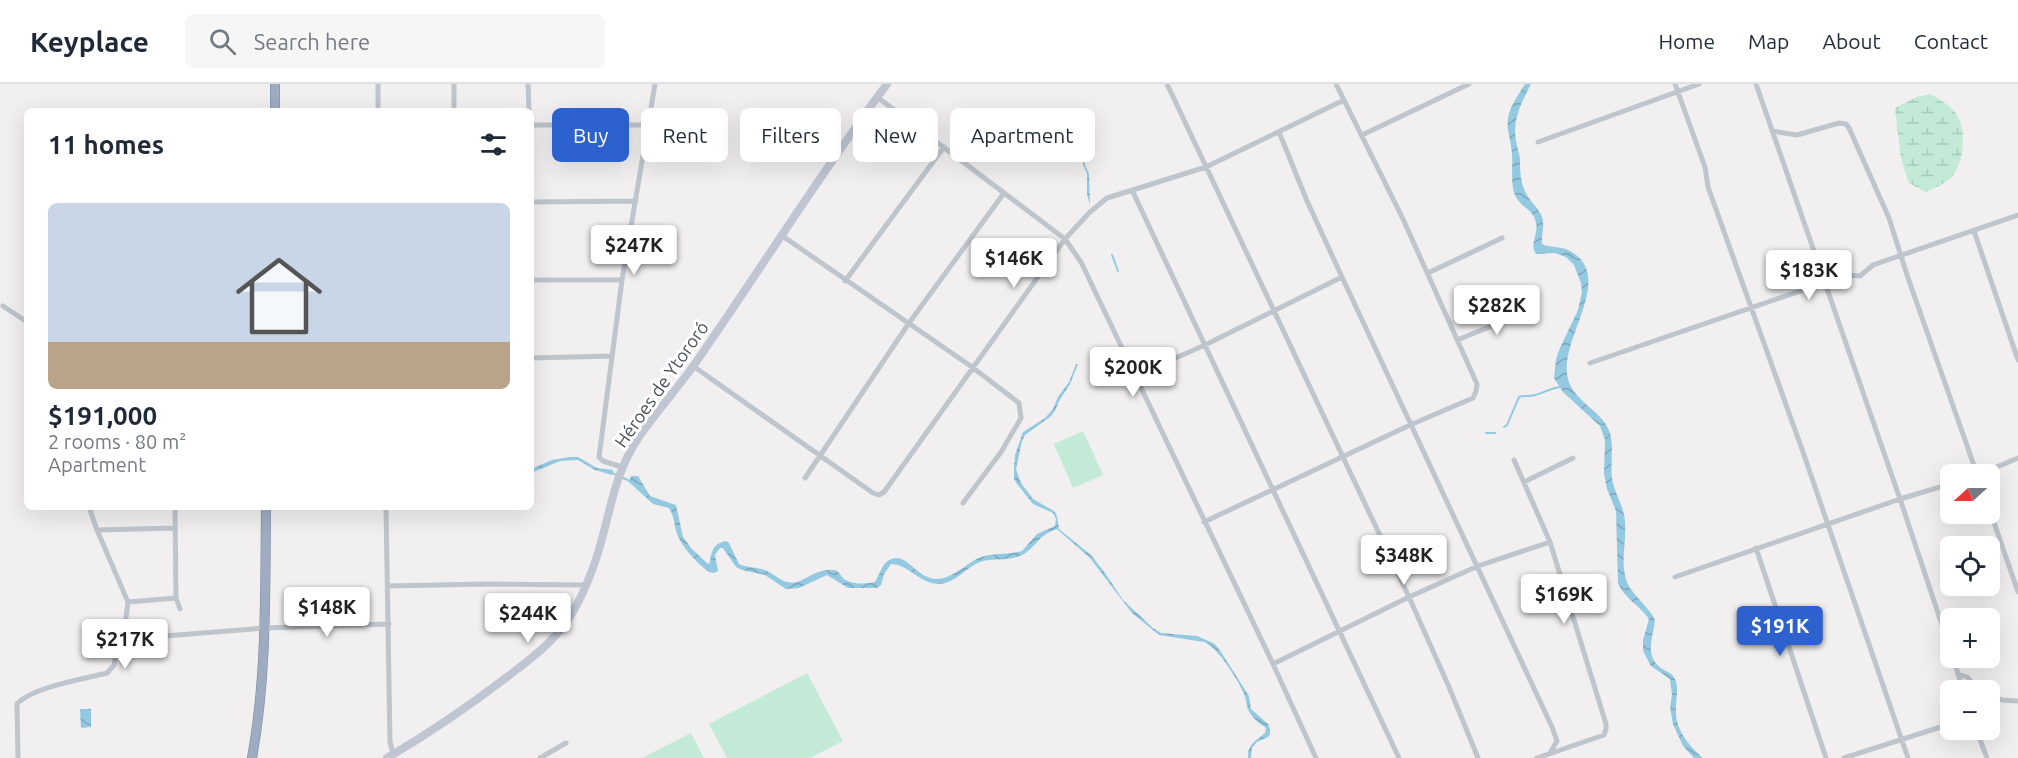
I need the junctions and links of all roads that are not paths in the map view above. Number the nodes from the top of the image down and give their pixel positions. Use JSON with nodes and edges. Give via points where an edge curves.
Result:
{"nodes":[{"id":1,"x":275,"y":84,"type":"edge"},
{"id":2,"x":378,"y":84,"type":"edge"},
{"id":3,"x":454,"y":84,"type":"edge"},
{"id":4,"x":528,"y":84,"type":"edge"},
{"id":5,"x":655,"y":84,"type":"edge"},
{"id":6,"x":887,"y":84,"type":"edge"},
{"id":7,"x":1167,"y":84,"type":"edge"},
{"id":8,"x":1336,"y":84,"type":"edge"},
{"id":9,"x":1469,"y":84,"type":"edge"},
{"id":10,"x":1676,"y":84,"type":"edge"},
{"id":11,"x":1699,"y":84,"type":"edge"},
{"id":12,"x":1756,"y":84,"type":"edge"},
{"id":13,"x":1678,"y":92,"type":"junction"},
{"id":14,"x":877,"y":97,"type":"junction"},
{"id":15,"x":1344,"y":100,"type":"junction"},
{"id":16,"x":275,"y":108,"type":"edge"},
{"id":17,"x":378,"y":108,"type":"edge"},
{"id":18,"x":454,"y":108,"type":"edge"},
{"id":19,"x":529,"y":108,"type":"edge"},
{"id":20,"x":651,"y":108,"type":"edge"},
{"id":21,"x":534,"y":125,"type":"edge"},
{"id":22,"x":641,"y":125,"type":"edge"},
{"id":23,"x":1772,"y":131,"type":"junction"},
{"id":24,"x":1279,"y":132,"type":"junction"},
{"id":25,"x":1362,"y":135,"type":"junction"},
{"id":26,"x":1538,"y":142,"type":"dead end"},
{"id":27,"x":944,"y":147,"type":"junction"},
{"id":28,"x":642,"y":162,"type":"edge"},
{"id":29,"x":1206,"y":167,"type":"junction"},
{"id":30,"x":1132,"y":190,"type":"junction"},
{"id":31,"x":1004,"y":193,"type":"junction"},
{"id":32,"x":636,"y":201,"type":"junction"},
{"id":33,"x":534,"y":202,"type":"edge"},
{"id":34,"x":2018,"y":215,"type":"edge"},
{"id":35,"x":1974,"y":231,"type":"junction"},
{"id":36,"x":782,"y":235,"type":"junction"},
{"id":37,"x":1502,"y":238,"type":"dead end"},
{"id":38,"x":1065,"y":239,"type":"junction"},
{"id":39,"x":1900,"y":255,"type":"junction"},
{"id":40,"x":1428,"y":273,"type":"junction"},
{"id":41,"x":1342,"y":277,"type":"junction"},
{"id":42,"x":534,"y":280,"type":"edge"},
{"id":43,"x":622,"y":280,"type":"junction"},
{"id":44,"x":845,"y":281,"type":"junction"},
{"id":45,"x":1825,"y":283,"type":"junction"},
{"id":46,"x":3,"y":306,"type":"dead end"},
{"id":47,"x":1752,"y":307,"type":"junction"},
{"id":48,"x":1275,"y":310,"type":"junction"},
{"id":49,"x":1529,"y":311,"type":"dead end"},
{"id":50,"x":24,"y":318,"type":"edge"},
{"id":51,"x":909,"y":323,"type":"junction"},
{"id":52,"x":1457,"y":340,"type":"junction"},
{"id":53,"x":1205,"y":345,"type":"junction"},
{"id":54,"x":611,"y":356,"type":"junction"},
{"id":55,"x":534,"y":358,"type":"edge"},
{"id":56,"x":2018,"y":360,"type":"edge"},
{"id":57,"x":1590,"y":363,"type":"dead end"},
{"id":58,"x":693,"y":366,"type":"junction"},
{"id":59,"x":972,"y":367,"type":"junction"},
{"id":60,"x":1135,"y":376,"type":"junction"},
{"id":61,"x":1410,"y":425,"type":"junction"},
{"id":62,"x":819,"y":456,"type":"junction"},
{"id":63,"x":1342,"y":457,"type":"junction"},
{"id":64,"x":1573,"y":458,"type":"dead end"},
{"id":65,"x":2018,"y":458,"type":"edge"},
{"id":66,"x":1514,"y":460,"type":"dead end"},
{"id":67,"x":1975,"y":464,"type":"edge"},
{"id":68,"x":2000,"y":465,"type":"edge"},
{"id":69,"x":621,"y":471,"type":"junction"},
{"id":70,"x":805,"y":478,"type":"dead end"},
{"id":71,"x":1524,"y":482,"type":"junction"},
{"id":72,"x":1940,"y":486,"type":"edge"},
{"id":73,"x":1274,"y":488,"type":"junction"},
{"id":74,"x":1900,"y":499,"type":"junction"},
{"id":75,"x":963,"y":503,"type":"dead end"},
{"id":76,"x":1822,"y":507,"type":"junction"},
{"id":77,"x":90,"y":510,"type":"edge"},
{"id":78,"x":175,"y":510,"type":"edge"},
{"id":79,"x":266,"y":510,"type":"edge"},
{"id":80,"x":386,"y":510,"type":"edge"},
{"id":81,"x":1204,"y":522,"type":"junction"},
{"id":82,"x":1828,"y":524,"type":"junction"},
{"id":83,"x":1995,"y":524,"type":"edge"},
{"id":84,"x":1818,"y":527,"type":"junction"},
{"id":85,"x":175,"y":528,"type":"junction"},
{"id":86,"x":97,"y":530,"type":"junction"},
{"id":87,"x":1550,"y":542,"type":"junction"},
{"id":88,"x":1756,"y":548,"type":"junction"},
{"id":89,"x":1478,"y":566,"type":"junction"},
{"id":90,"x":1675,"y":577,"type":"dead end"},
{"id":91,"x":586,"y":585,"type":"junction"},
{"id":92,"x":388,"y":586,"type":"junction"},
{"id":93,"x":2018,"y":592,"type":"edge"},
{"id":94,"x":1409,"y":597,"type":"junction"},
{"id":95,"x":176,"y":598,"type":"junction"},
{"id":96,"x":128,"y":602,"type":"junction"},
{"id":97,"x":180,"y":609,"type":"dead end"},
{"id":98,"x":126,"y":617,"type":"dead end"},
{"id":99,"x":1940,"y":619,"type":"edge"},
{"id":100,"x":389,"y":624,"type":"junction"},
{"id":101,"x":264,"y":628,"type":"junction"},
{"id":102,"x":1339,"y":631,"type":"junction"},
{"id":103,"x":1273,"y":664,"type":"junction"},
{"id":104,"x":1956,"y":668,"type":"edge"},
{"id":105,"x":1958,"y":674,"type":"junction"},
{"id":106,"x":1960,"y":680,"type":"edge"},
{"id":107,"x":1970,"y":680,"type":"edge"},
{"id":108,"x":2000,"y":699,"type":"edge"},
{"id":109,"x":2018,"y":700,"type":"edge"},
{"id":110,"x":1940,"y":727,"type":"edge"},
{"id":111,"x":1901,"y":740,"type":"junction"},
{"id":112,"x":1980,"y":740,"type":"edge"},
{"id":113,"x":566,"y":743,"type":"dead end"},
{"id":114,"x":1550,"y":753,"type":"junction"},
{"id":115,"x":390,"y":756,"type":"edge"},
{"id":116,"x":18,"y":758,"type":"edge"},
{"id":117,"x":252,"y":758,"type":"edge"},
{"id":118,"x":540,"y":758,"type":"edge"},
{"id":119,"x":1316,"y":758,"type":"edge"},
{"id":120,"x":1399,"y":758,"type":"edge"},
{"id":121,"x":1478,"y":758,"type":"edge"},
{"id":122,"x":1537,"y":758,"type":"edge"},
{"id":123,"x":1826,"y":758,"type":"edge"},
{"id":124,"x":1844,"y":758,"type":"edge"},
{"id":125,"x":1908,"y":758,"type":"edge"},
{"id":126,"x":1987,"y":758,"type":"edge"}],
"edges":[{"from":1,"to":16,"type":"highway"},
{"from":2,"to":17,"type":"street"},
{"from":3,"to":18,"type":"street"},
{"from":4,"to":19,"type":"street"},
{"from":5,"to":20,"type":"street"},
{"from":6,"to":14,"type":"main road","name":"Héroes de Ytororó"},
{"from":7,"to":29,"type":"street"},
{"from":8,"to":15,"type":"street"},
{"from":9,"to":25,"type":"street"},
{"from":10,"to":13,"type":"street"},
{"from":11,"to":13,"type":"street"},
{"from":12,"to":23,"type":"street"},
{"from":13,"to":26,"type":"street"},
{"from":13,"to":47,"type":"street"},
{"from":14,"to":27,"type":"street"},
{"from":14,"to":36,"type":"main road","name":"Héroes de Ytororó"},
{"from":15,"to":24,"type":"street"},
{"from":15,"to":25,"type":"street"},
{"from":21,"to":22,"type":"street"},
{"from":23,"to":39,"type":"street","via":[[1797,135],[1846,124],[1889,218]]},
{"from":23,"to":45,"type":"street"},
{"from":24,"to":29,"type":"street"},
{"from":24,"to":41,"type":"street"},
{"from":25,"to":40,"type":"street"},
{"from":27,"to":31,"type":"street"},
{"from":27,"to":44,"type":"street"},
{"from":28,"to":32,"type":"street"},
{"from":29,"to":30,"type":"street"},
{"from":29,"to":48,"type":"street"},
{"from":30,"to":38,"type":"street","via":[[1098,204]]},
{"from":30,"to":53,"type":"street"},
{"from":31,"to":38,"type":"street"},
{"from":31,"to":51,"type":"street"},
{"from":32,"to":33,"type":"street"},
{"from":32,"to":43,"type":"street"},
{"from":34,"to":35,"type":"street"},
{"from":35,"to":39,"type":"street"},
{"from":35,"to":56,"type":"street"},
{"from":36,"to":44,"type":"street"},
{"from":36,"to":58,"type":"main road","name":"Héroes de Ytororó"},
{"from":37,"to":40,"type":"street"},
{"from":38,"to":59,"type":"street"},
{"from":38,"to":60,"type":"street","via":[[1081,262]]},
{"from":39,"to":45,"type":"street","via":[[1860,276],[1846,275]]},
{"from":39,"to":67,"type":"street"},
{"from":40,"to":52,"type":"street"},
{"from":41,"to":48,"type":"street"},
{"from":41,"to":61,"type":"street"},
{"from":42,"to":43,"type":"street"},
{"from":43,"to":54,"type":"street"},
{"from":44,"to":51,"type":"street"},
{"from":45,"to":47,"type":"street"},
{"from":45,"to":74,"type":"street"},
{"from":46,"to":50,"type":"street"},
{"from":47,"to":57,"type":"street"},
{"from":47,"to":76,"type":"street"},
{"from":48,"to":53,"type":"street"},
{"from":48,"to":63,"type":"street"},
{"from":49,"to":52,"type":"street"},
{"from":51,"to":59,"type":"street"},
{"from":51,"to":62,"type":"street"},
{"from":52,"to":61,"type":"street","via":[[1477,384],[1473,398]]},
{"from":53,"to":60,"type":"street"},
{"from":53,"to":73,"type":"street"},
{"from":54,"to":55,"type":"street"},
{"from":54,"to":69,"type":"street","via":[[600,457]]},
{"from":58,"to":62,"type":"street"},
{"from":58,"to":69,"type":"main road","name":"Héroes de Ytororó","via":[[639,437]]},
{"from":59,"to":62,"type":"street","via":[[879,495]]},
{"from":59,"to":75,"type":"street","via":[[1019,402],[1021,418]]},
{"from":60,"to":81,"type":"street"},
{"from":61,"to":63,"type":"street"},
{"from":61,"to":89,"type":"street"},
{"from":62,"to":70,"type":"street"},
{"from":63,"to":73,"type":"street"},
{"from":63,"to":94,"type":"street"},
{"from":64,"to":71,"type":"street"},
{"from":65,"to":68,"type":"street"},
{"from":66,"to":71,"type":"street"},
{"from":69,"to":91,"type":"main road","name":"Héroes de Ytororó"},
{"from":71,"to":87,"type":"street"},
{"from":72,"to":74,"type":"street"},
{"from":73,"to":81,"type":"street"},
{"from":73,"to":102,"type":"street"},
{"from":74,"to":82,"type":"street"},
{"from":74,"to":99,"type":"street"},
{"from":76,"to":82,"type":"street"},
{"from":76,"to":84,"type":"street"},
{"from":77,"to":86,"type":"street"},
{"from":78,"to":85,"type":"street"},
{"from":79,"to":101,"type":"highway"},
{"from":80,"to":92,"type":"street"},
{"from":81,"to":103,"type":"street"},
{"from":82,"to":84,"type":"street"},
{"from":82,"to":111,"type":"street"},
{"from":83,"to":93,"type":"street"},
{"from":84,"to":88,"type":"street"},
{"from":85,"to":86,"type":"street"},
{"from":85,"to":95,"type":"street"},
{"from":86,"to":96,"type":"street"},
{"from":87,"to":89,"type":"street"},
{"from":87,"to":114,"type":"street","via":[[1606,724],[1604,735]]},
{"from":88,"to":90,"type":"street"},
{"from":88,"to":123,"type":"street"},
{"from":89,"to":94,"type":"street"},
{"from":89,"to":114,"type":"street","via":[[1556,737]]},
{"from":91,"to":92,"type":"street"},
{"from":91,"to":115,"type":"main road","name":"Héroes de Ytororó","via":[[562,628],[535,655]]},
{"from":92,"to":100,"type":"street"},
{"from":94,"to":102,"type":"street"},
{"from":94,"to":121,"type":"street"},
{"from":95,"to":96,"type":"street"},
{"from":95,"to":97,"type":"street"},
{"from":96,"to":98,"type":"street"},
{"from":100,"to":101,"type":"street"},
{"from":100,"to":115,"type":"street"},
{"from":101,"to":116,"type":"street","via":[[127,639],[116,651],[114,665],[107,673],[31,693],[19,701]]},
{"from":101,"to":117,"type":"highway"},
{"from":102,"to":103,"type":"street"},
{"from":102,"to":120,"type":"street"},
{"from":103,"to":119,"type":"street"},
{"from":104,"to":105,"type":"street"},
{"from":105,"to":106,"type":"street"},
{"from":105,"to":107,"type":"street"},
{"from":108,"to":109,"type":"street"},
{"from":110,"to":111,"type":"street"},
{"from":111,"to":124,"type":"street"},
{"from":111,"to":125,"type":"street"},
{"from":112,"to":126,"type":"street"},
{"from":113,"to":118,"type":"street"},
{"from":114,"to":122,"type":"street"}]}
